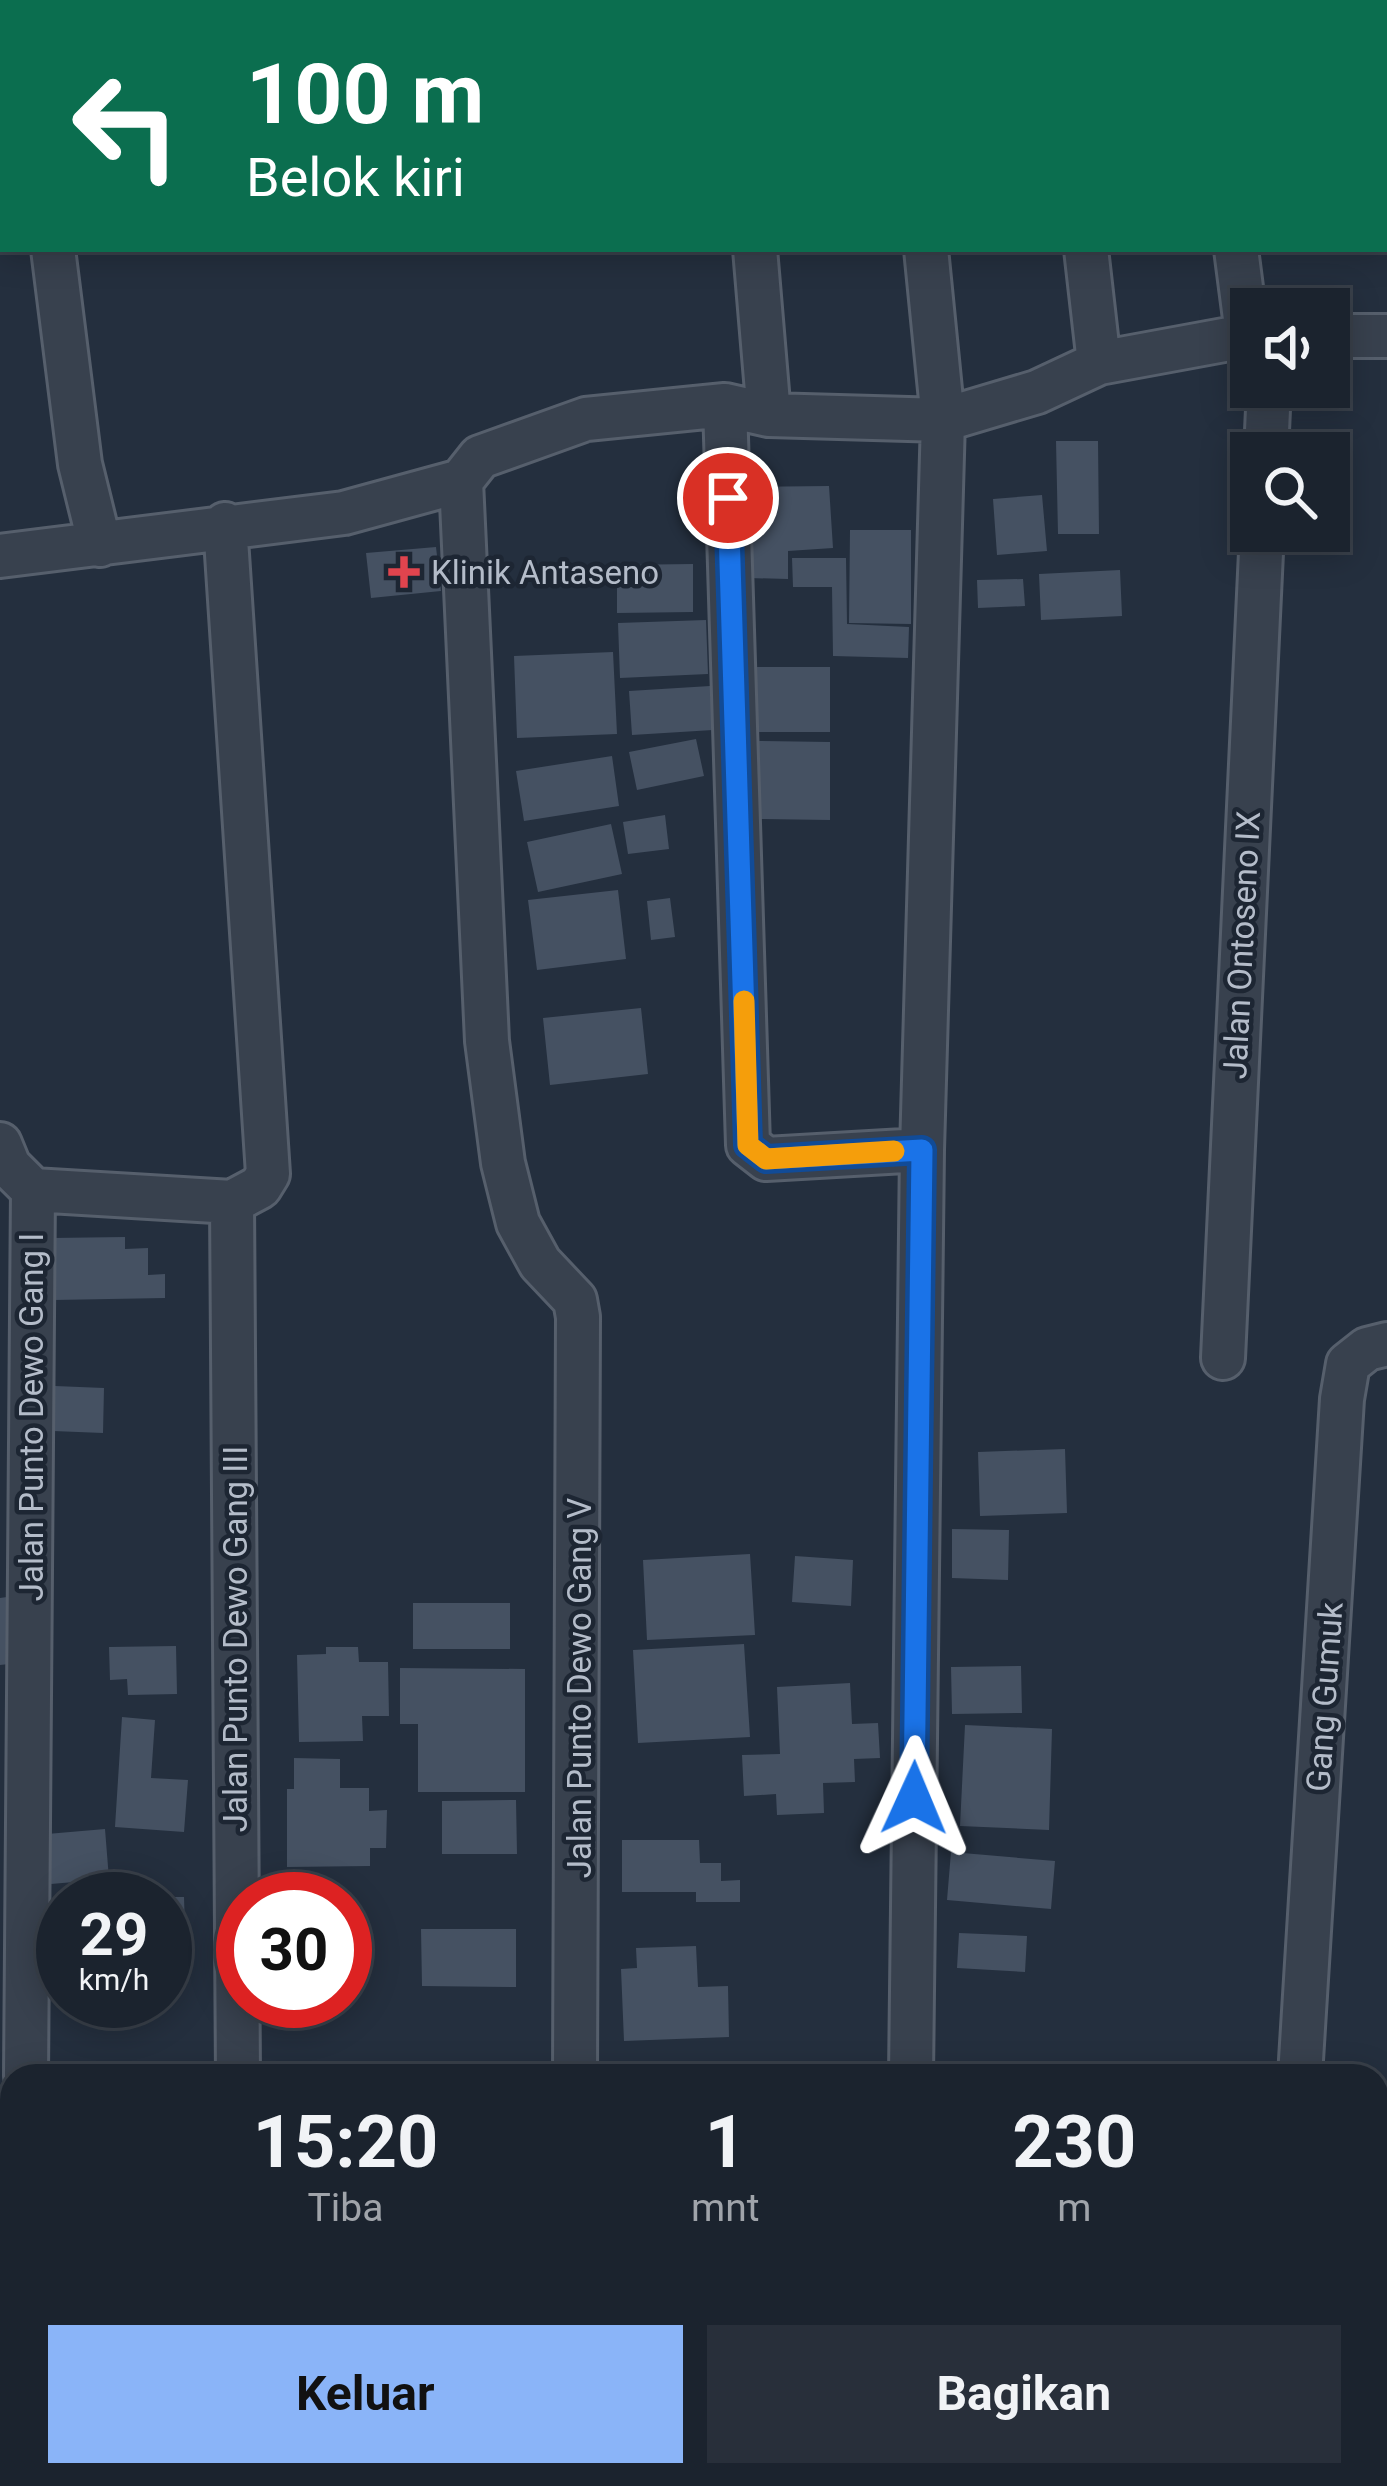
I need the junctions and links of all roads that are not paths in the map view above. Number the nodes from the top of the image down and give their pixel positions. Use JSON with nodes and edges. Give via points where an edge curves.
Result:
{"nodes":[{"id":1,"x":53,"y":252,"type":"edge"},
{"id":2,"x":755,"y":252,"type":"edge"},
{"id":3,"x":926,"y":252,"type":"edge"},
{"id":4,"x":1085,"y":252,"type":"edge"},
{"id":5,"x":1236,"y":252,"type":"edge"},
{"id":6,"x":1242,"y":288,"type":"edge"},
{"id":7,"x":1350,"y":336,"type":"edge"},
{"id":8,"x":1387,"y":336,"type":"edge"},
{"id":9,"x":1230,"y":338,"type":"edge"},
{"id":10,"x":1099,"y":364,"type":"junction"},
{"id":11,"x":725,"y":406,"type":"junction"},
{"id":12,"x":769,"y":415,"type":"junction"},
{"id":13,"x":944,"y":420,"type":"junction"},
{"id":14,"x":460,"y":481,"type":"junction"},
{"id":15,"x":225,"y":524,"type":"junction"},
{"id":16,"x":100,"y":545,"type":"junction"},
{"id":17,"x":1261,"y":552,"type":"edge"},
{"id":18,"x":0,"y":556,"type":"edge"},
{"id":19,"x":0,"y":1144,"type":"edge"},
{"id":20,"x":922,"y":1150,"type":"junction"},
{"id":21,"x":33,"y":1190,"type":"junction"},
{"id":22,"x":232,"y":1202,"type":"junction"},
{"id":23,"x":1387,"y":1344,"type":"edge"},
{"id":24,"x":1223,"y":1358,"type":"dead end"},
{"id":25,"x":26,"y":2064,"type":"edge"},
{"id":26,"x":238,"y":2064,"type":"edge"},
{"id":27,"x":575,"y":2064,"type":"edge"},
{"id":28,"x":911,"y":2064,"type":"edge"},
{"id":29,"x":1301,"y":2064,"type":"edge"}],
"edges":[{"from":1,"to":16,"type":"street","via":[[80,464]]},
{"from":2,"to":12,"type":"street"},
{"from":3,"to":13,"type":"street"},
{"from":4,"to":10,"type":"street"},
{"from":5,"to":6,"type":"street"},
{"from":7,"to":8,"type":"street"},
{"from":9,"to":10,"type":"street"},
{"from":10,"to":13,"type":"street"},
{"from":11,"to":12,"type":"street"},
{"from":11,"to":14,"type":"street","via":[[586,419],[480,457]]},
{"from":11,"to":20,"type":"street","via":[[748,1145],[766,1159]]},
{"from":12,"to":13,"type":"street"},
{"from":13,"to":20,"type":"street"},
{"from":14,"to":15,"type":"street","via":[[344,513]]},
{"from":14,"to":27,"type":"street","name":"Jalan Punto Dewo Gang V","via":[[487,1041],[503,1162],[518,1223],[574,1300],[580,1364]]},
{"from":15,"to":16,"type":"street"},
{"from":15,"to":22,"type":"street","via":[[270,1158],[260,1186]]},
{"from":16,"to":18,"type":"street"},
{"from":17,"to":24,"type":"street","name":"Jalan Ontoseno IX"},
{"from":19,"to":21,"type":"street"},
{"from":20,"to":28,"type":"street"},
{"from":21,"to":22,"type":"street"},
{"from":21,"to":25,"type":"street","name":"Jalan Punto Dewo Gang I"},
{"from":22,"to":26,"type":"street","name":"Jalan Punto Dewo Gang III"},
{"from":23,"to":29,"type":"street","name":"Gang Gumuk","via":[[1348,1364],[1342,1400]]}]}
